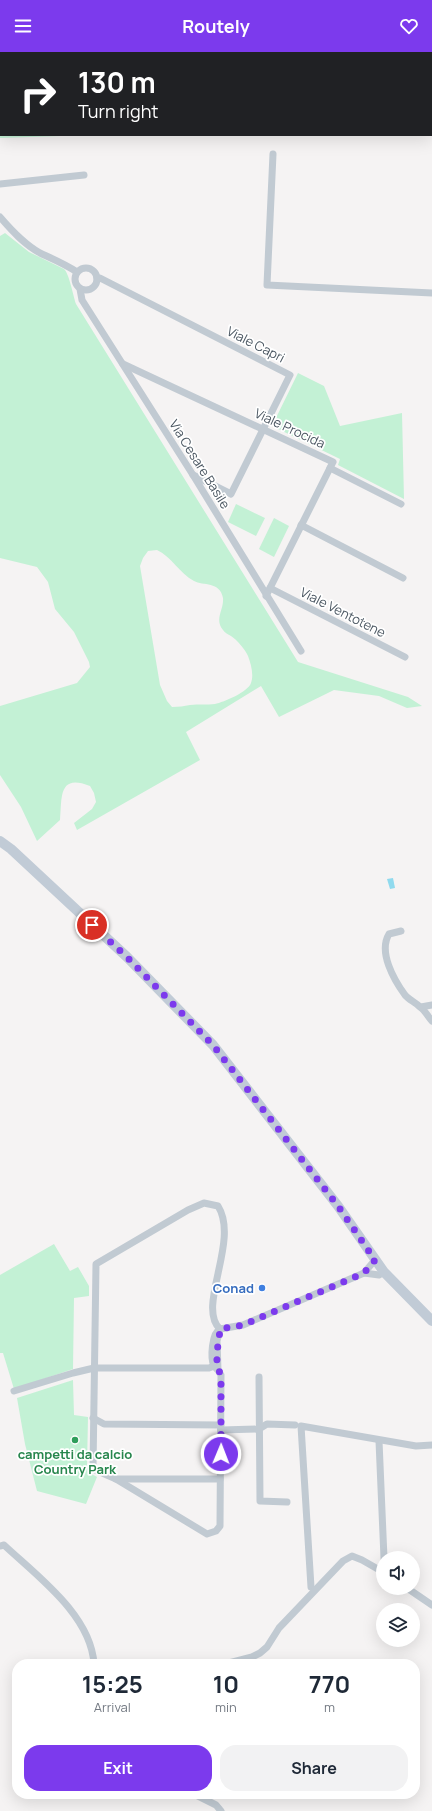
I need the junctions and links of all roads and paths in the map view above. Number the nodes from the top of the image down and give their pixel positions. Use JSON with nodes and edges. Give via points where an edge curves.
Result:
{"nodes":[{"id":1,"x":273,"y":154,"type":"dead end"},
{"id":2,"x":84,"y":175,"type":"dead end"},
{"id":3,"x":0,"y":184,"type":"edge"},
{"id":4,"x":0,"y":218,"type":"edge"},
{"id":5,"x":77,"y":272,"type":"junction"},
{"id":6,"x":97,"y":278,"type":"junction"},
{"id":7,"x":80,"y":289,"type":"junction"},
{"id":8,"x":432,"y":293,"type":"edge"},
{"id":9,"x":123,"y":364,"type":"junction"},
{"id":10,"x":264,"y":429,"type":"junction"},
{"id":11,"x":330,"y":468,"type":"junction"},
{"id":12,"x":193,"y":475,"type":"junction"},
{"id":13,"x":401,"y":504,"type":"dead end"},
{"id":14,"x":301,"y":525,"type":"junction"},
{"id":15,"x":403,"y":578,"type":"dead end"},
{"id":16,"x":270,"y":588,"type":"junction"},
{"id":17,"x":266,"y":596,"type":"junction"},
{"id":18,"x":301,"y":651,"type":"dead end"},
{"id":19,"x":405,"y":657,"type":"dead end"},
{"id":20,"x":0,"y":841,"type":"edge"},
{"id":21,"x":401,"y":931,"type":"dead end"},
{"id":22,"x":432,"y":1005,"type":"edge"},
{"id":23,"x":420,"y":1007,"type":"junction"},
{"id":24,"x":432,"y":1021,"type":"edge"},
{"id":25,"x":375,"y":1260,"type":"junction"},
{"id":26,"x":384,"y":1272,"type":"junction"},
{"id":27,"x":364,"y":1273,"type":"junction"},
{"id":28,"x":432,"y":1321,"type":"edge"},
{"id":29,"x":220,"y":1329,"type":"junction"},
{"id":30,"x":94,"y":1368,"type":"junction"},
{"id":31,"x":216,"y":1368,"type":"junction"},
{"id":32,"x":259,"y":1377,"type":"dead end"},
{"id":33,"x":14,"y":1391,"type":"dead end"},
{"id":34,"x":93,"y":1418,"type":"junction"},
{"id":35,"x":295,"y":1425,"type":"dead end"},
{"id":36,"x":221,"y":1428,"type":"junction"},
{"id":37,"x":258,"y":1429,"type":"junction"},
{"id":38,"x":379,"y":1441,"type":"junction"},
{"id":39,"x":432,"y":1445,"type":"edge"},
{"id":40,"x":220,"y":1478,"type":"junction"},
{"id":41,"x":116,"y":1479,"type":"junction"},
{"id":42,"x":287,"y":1502,"type":"dead end"},
{"id":43,"x":0,"y":1546,"type":"edge"},
{"id":44,"x":384,"y":1551,"type":"edge"},
{"id":45,"x":376,"y":1568,"type":"edge"},
{"id":46,"x":311,"y":1587,"type":"dead end"},
{"id":47,"x":417,"y":1595,"type":"edge"},
{"id":48,"x":432,"y":1605,"type":"edge"},
{"id":49,"x":94,"y":1659,"type":"edge"},
{"id":50,"x":244,"y":1659,"type":"edge"},
{"id":51,"x":204,"y":1799,"type":"edge"},
{"id":52,"x":221,"y":1811,"type":"edge"}],
"edges":[{"from":1,"to":8,"type":"street","via":[[268,285]]},
{"from":2,"to":3,"type":"street"},
{"from":4,"to":5,"type":"street","via":[[29,245]]},
{"from":5,"to":6,"type":"street","via":[[82,268],[89,268],[95,272]]},
{"from":5,"to":7,"type":"street","via":[[75,283]]},
{"from":6,"to":7,"type":"street","via":[[96,285],[91,289]]},
{"from":6,"to":10,"type":"street","name":"Viale Capri","via":[[290,375]]},
{"from":7,"to":9,"type":"street","name":"Via Cesare Basile","via":[[82,300]]},
{"from":9,"to":10,"type":"street","name":"Viale Procida"},
{"from":9,"to":12,"type":"street","name":"Via Cesare Basile"},
{"from":10,"to":11,"type":"street","name":"Viale Procida","via":[[333,462]]},
{"from":10,"to":12,"type":"street","name":"Viale Capri","via":[[231,494]]},
{"from":11,"to":13,"type":"street"},
{"from":11,"to":14,"type":"street","name":"Viale Procida"},
{"from":12,"to":17,"type":"street","name":"Via Cesare Basile"},
{"from":14,"to":15,"type":"street"},
{"from":14,"to":16,"type":"street","name":"Viale Procida"},
{"from":16,"to":17,"type":"street","name":"Viale Procida"},
{"from":16,"to":19,"type":"street","name":"Viale Ventotene"},
{"from":17,"to":18,"type":"street","name":"Via Cesare Basile"},
{"from":20,"to":25,"type":"street","via":[[127,957],[213,1045],[338,1206]]},
{"from":21,"to":23,"type":"street","via":[[389,934],[385,954],[406,996]]},
{"from":22,"to":23,"type":"street"},
{"from":23,"to":24,"type":"street"},
{"from":25,"to":26,"type":"street"},
{"from":25,"to":27,"type":"street"},
{"from":26,"to":27,"type":"street","via":[[379,1275]]},
{"from":26,"to":28,"type":"street"},
{"from":27,"to":29,"type":"street","via":[[243,1325]]},
{"from":29,"to":30,"type":"street","via":[[213,1319],[214,1296],[226,1229],[218,1206],[204,1203],[96,1264]]},
{"from":29,"to":31,"type":"street"},
{"from":30,"to":31,"type":"street"},
{"from":30,"to":33,"type":"street"},
{"from":30,"to":34,"type":"street"},
{"from":31,"to":36,"type":"street","via":[[221,1375]]},
{"from":32,"to":37,"type":"street"},
{"from":34,"to":36,"type":"street","via":[[104,1424]]},
{"from":34,"to":41,"type":"street","via":[[93,1469]]},
{"from":35,"to":37,"type":"street","via":[[267,1424]]},
{"from":36,"to":37,"type":"street"},
{"from":36,"to":40,"type":"street"},
{"from":37,"to":42,"type":"street","via":[[260,1502]]},
{"from":38,"to":39,"type":"street","via":[[416,1446]]},
{"from":38,"to":44,"type":"street"},
{"from":38,"to":46,"type":"street","via":[[301,1426]]},
{"from":40,"to":41,"type":"street"},
{"from":40,"to":41,"type":"street","via":[[220,1526],[210,1534],[206,1534]]},
{"from":43,"to":49,"type":"street","via":[[4,1545],[51,1589],[75,1616],[88,1638]]},
{"from":45,"to":50,"type":"street","via":[[352,1556],[343,1561],[284,1622],[260,1653]]},
{"from":47,"to":48,"type":"street"},
{"from":51,"to":52,"type":"street","via":[[216,1805]]}]}
